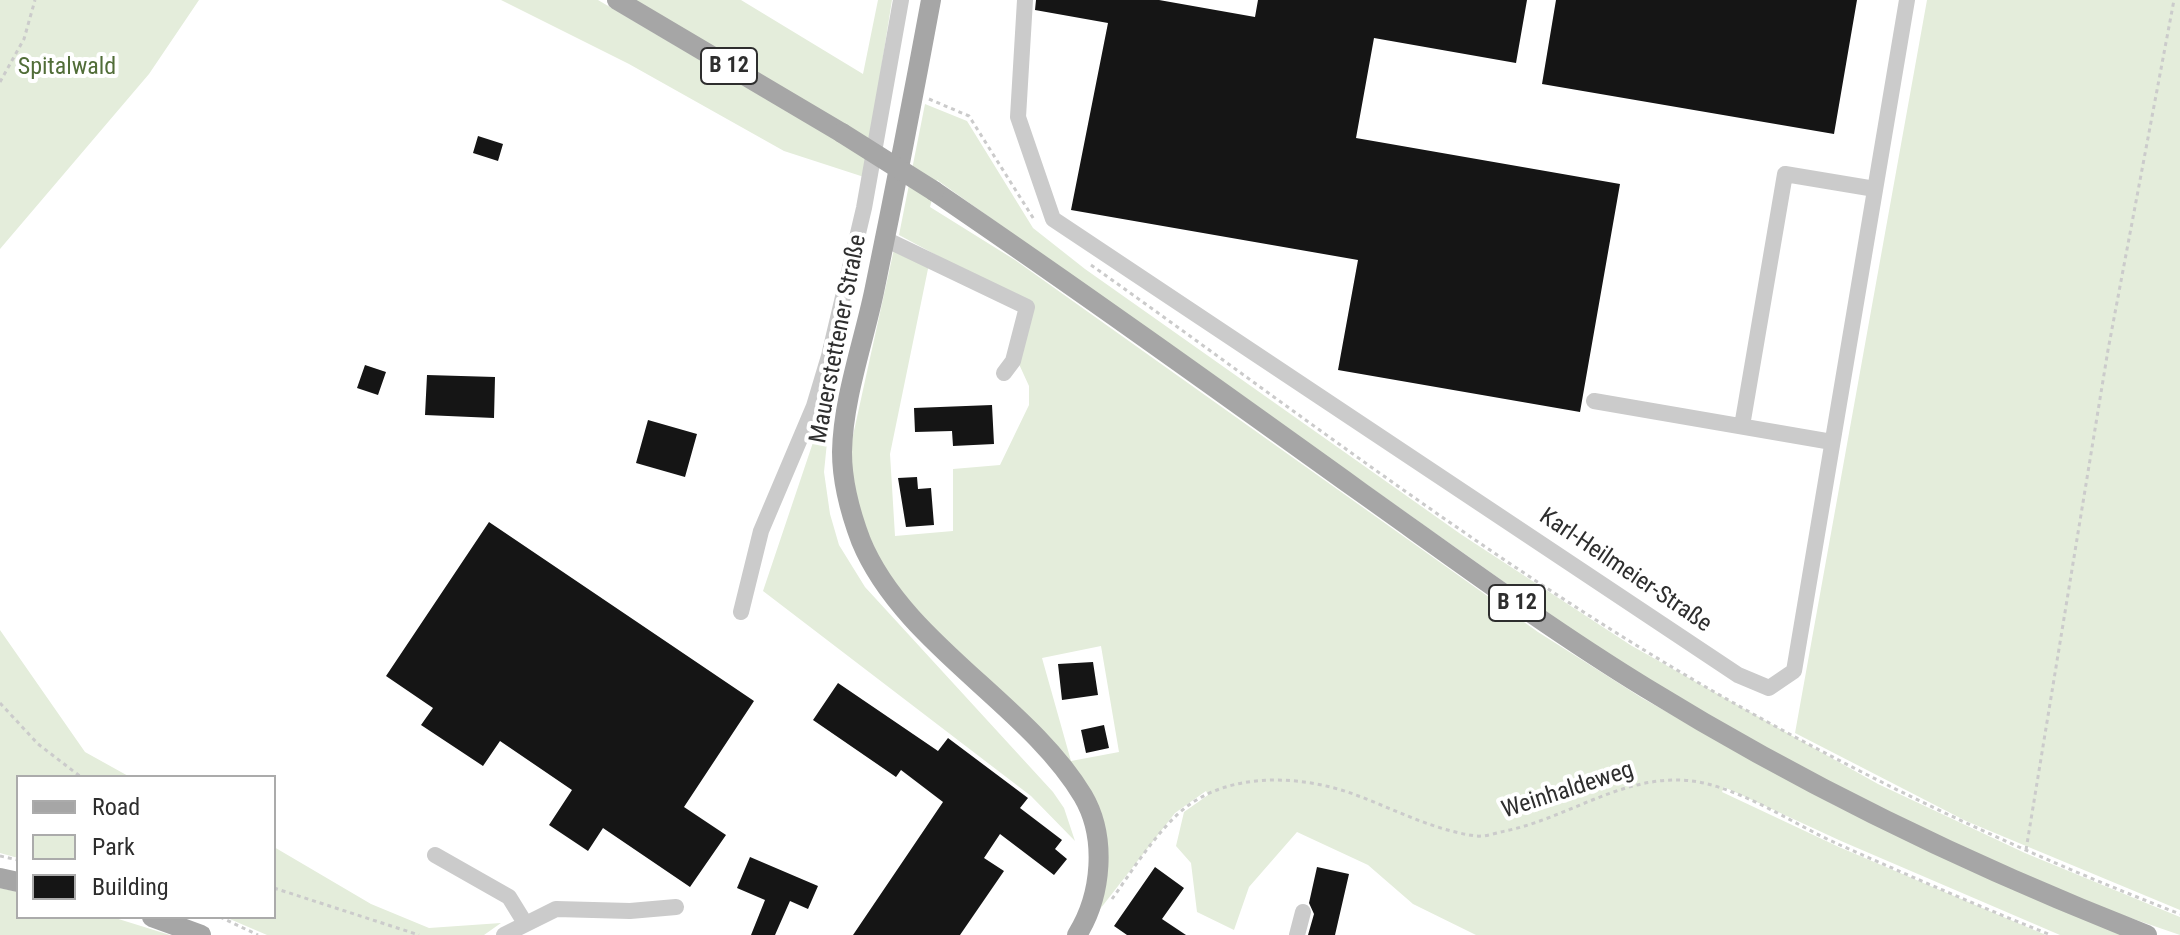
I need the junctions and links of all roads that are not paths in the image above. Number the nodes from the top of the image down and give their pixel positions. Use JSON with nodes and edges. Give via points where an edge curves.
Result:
{"nodes":[{"id":1,"x":617,"y":0,"type":"edge"},
{"id":2,"x":901,"y":0,"type":"edge"},
{"id":3,"x":931,"y":0,"type":"edge"},
{"id":4,"x":1025,"y":0,"type":"edge"},
{"id":5,"x":1907,"y":0,"type":"edge"},
{"id":6,"x":1875,"y":189,"type":"junction"},
{"id":7,"x":885,"y":239,"type":"junction"},
{"id":8,"x":1004,"y":373,"type":"dead end"},
{"id":9,"x":1594,"y":401,"type":"dead end"},
{"id":10,"x":1742,"y":426,"type":"junction"},
{"id":11,"x":1832,"y":442,"type":"junction"},
{"id":12,"x":741,"y":612,"type":"dead end"},
{"id":13,"x":435,"y":855,"type":"dead end"},
{"id":14,"x":676,"y":907,"type":"dead end"},
{"id":15,"x":1303,"y":912,"type":"dead end"},
{"id":16,"x":157,"y":919,"type":"edge"},
{"id":17,"x":514,"y":930,"type":"edge"},
{"id":18,"x":201,"y":935,"type":"edge"},
{"id":19,"x":1077,"y":935,"type":"edge"},
{"id":20,"x":1297,"y":935,"type":"edge"},
{"id":21,"x":2147,"y":935,"type":"edge"}],
"edges":[{"from":1,"to":21,"type":"main road","number":"B 12","bridge":true,"via":[[934,191],[1559,633],[1647,689],[1907,832]]},
{"from":2,"to":12,"type":"street","via":[[864,208],[829,356],[814,406],[761,531]]},
{"from":3,"to":7,"type":"main road","name":"Mauerstettener Straße"},
{"from":4,"to":11,"type":"street","name":"Karl-Heilmeier-Straße","via":[[1018,117],[1053,219],[1738,675],[1769,688],[1794,671]]},
{"from":5,"to":6,"type":"street","name":"Karl-Heilmeier-Straße"},
{"from":6,"to":10,"type":"street","via":[[1785,174]]},
{"from":6,"to":11,"type":"street","name":"Karl-Heilmeier-Straße"},
{"from":7,"to":8,"type":"street","via":[[1027,307],[1013,361]]},
{"from":7,"to":19,"type":"main road","name":"Mauerstettener Straße","via":[[842,450],[849,506],[863,544],[893,591],[932,639],[1060,763],[1084,798],[1099,849],[1096,888]]},
{"from":9,"to":10,"type":"street"},
{"from":10,"to":11,"type":"street"},
{"from":13,"to":17,"type":"street","via":[[509,897]]},
{"from":14,"to":17,"type":"street","via":[[556,909]]},
{"from":15,"to":20,"type":"street"},
{"from":16,"to":18,"type":"main road"}]}
